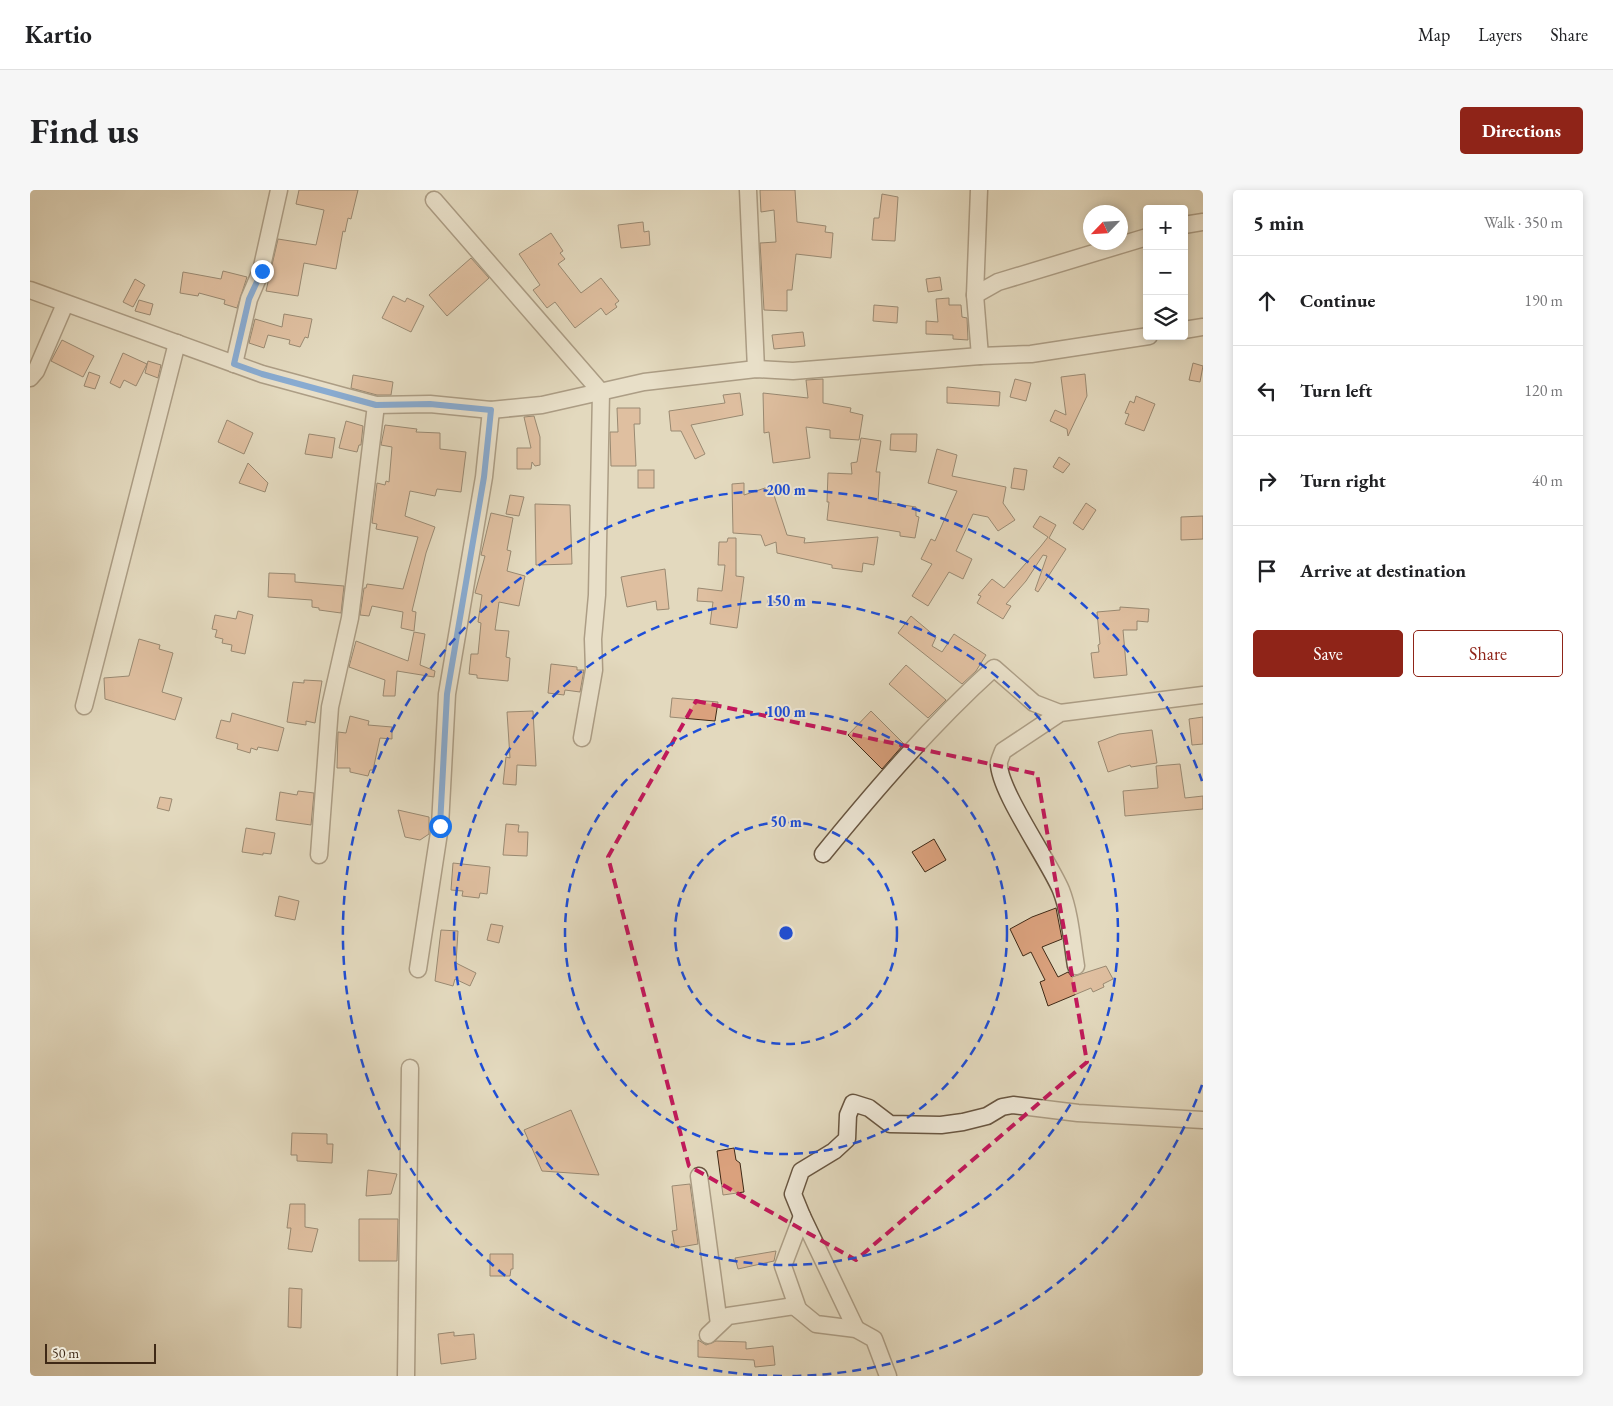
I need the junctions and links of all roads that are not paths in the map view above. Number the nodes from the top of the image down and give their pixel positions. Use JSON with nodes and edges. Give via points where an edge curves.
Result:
{"nodes":[{"id":1,"x":278,"y":190,"type":"edge"},
{"id":2,"x":748,"y":190,"type":"edge"},
{"id":3,"x":979,"y":190,"type":"edge"},
{"id":4,"x":434,"y":200,"type":"dead end"},
{"id":5,"x":1203,"y":222,"type":"edge"},
{"id":6,"x":1188,"y":224,"type":"edge"},
{"id":7,"x":1143,"y":238,"type":"edge"},
{"id":8,"x":30,"y":290,"type":"edge"},
{"id":9,"x":975,"y":295,"type":"junction"},
{"id":10,"x":65,"y":304,"type":"junction"},
{"id":11,"x":1203,"y":327,"type":"edge"},
{"id":12,"x":1188,"y":329,"type":"edge"},
{"id":13,"x":1143,"y":337,"type":"edge"},
{"id":14,"x":177,"y":343,"type":"junction"},
{"id":15,"x":980,"y":356,"type":"junction"},
{"id":16,"x":234,"y":364,"type":"junction"},
{"id":17,"x":756,"y":369,"type":"junction"},
{"id":18,"x":30,"y":378,"type":"edge"},
{"id":19,"x":601,"y":392,"type":"junction"},
{"id":20,"x":376,"y":405,"type":"junction"},
{"id":21,"x":491,"y":410,"type":"junction"},
{"id":22,"x":1203,"y":695,"type":"edge"},
{"id":23,"x":84,"y":706,"type":"dead end"},
{"id":24,"x":1060,"y":713,"type":"junction"},
{"id":25,"x":582,"y":738,"type":"dead end"},
{"id":26,"x":823,"y":854,"type":"dead end"},
{"id":27,"x":319,"y":855,"type":"dead end"},
{"id":28,"x":1076,"y":966,"type":"dead end"},
{"id":29,"x":418,"y":969,"type":"dead end"},
{"id":30,"x":410,"y":1068,"type":"dead end"},
{"id":31,"x":1203,"y":1120,"type":"edge"},
{"id":32,"x":699,"y":1176,"type":"dead end"},
{"id":33,"x":802,"y":1216,"type":"junction"},
{"id":34,"x":798,"y":1309,"type":"junction"},
{"id":35,"x":856,"y":1329,"type":"junction"},
{"id":36,"x":406,"y":1376,"type":"edge"},
{"id":37,"x":888,"y":1376,"type":"edge"}],
"edges":[{"from":1,"to":16,"type":"street","via":[[262,271],[249,299]]},
{"from":2,"to":17,"type":"street"},
{"from":3,"to":9,"type":"street"},
{"from":4,"to":19,"type":"street"},
{"from":5,"to":6,"type":"street"},
{"from":7,"to":9,"type":"street","via":[[998,282]]},
{"from":8,"to":10,"type":"street"},
{"from":9,"to":15,"type":"street"},
{"from":10,"to":14,"type":"street"},
{"from":10,"to":18,"type":"street"},
{"from":11,"to":12,"type":"street"},
{"from":13,"to":15,"type":"street","via":[[1031,354]]},
{"from":14,"to":16,"type":"street"},
{"from":14,"to":23,"type":"street"},
{"from":15,"to":17,"type":"street","via":[[793,371]]},
{"from":16,"to":20,"type":"street"},
{"from":17,"to":19,"type":"street","via":[[644,382]]},
{"from":19,"to":21,"type":"street","via":[[542,405]]},
{"from":19,"to":25,"type":"street","via":[[594,670]]},
{"from":20,"to":21,"type":"street","via":[[430,404]]},
{"from":20,"to":27,"type":"street","via":[[350,618],[330,707]]},
{"from":21,"to":29,"type":"street","via":[[484,477],[447,694],[440,826]]},
{"from":22,"to":24,"type":"street"},
{"from":24,"to":26,"type":"street","via":[[1034,703],[994,668],[972,687],[893,772]]},
{"from":24,"to":28,"type":"street","via":[[1003,751],[999,763],[1015,807],[1062,892]]},
{"from":30,"to":36,"type":"street"},
{"from":31,"to":33,"type":"street","via":[[1078,1113],[1013,1105],[963,1122],[890,1124],[869,1108],[853,1103],[848,1115],[847,1139],[801,1171],[793,1194]]},
{"from":32,"to":34,"type":"street","via":[[713,1330],[728,1316],[794,1306]]},
{"from":33,"to":34,"type":"street","via":[[783,1266]]},
{"from":33,"to":35,"type":"street"},
{"from":34,"to":35,"type":"street","via":[[816,1324]]},
{"from":35,"to":37,"type":"street","via":[[874,1339]]}]}
